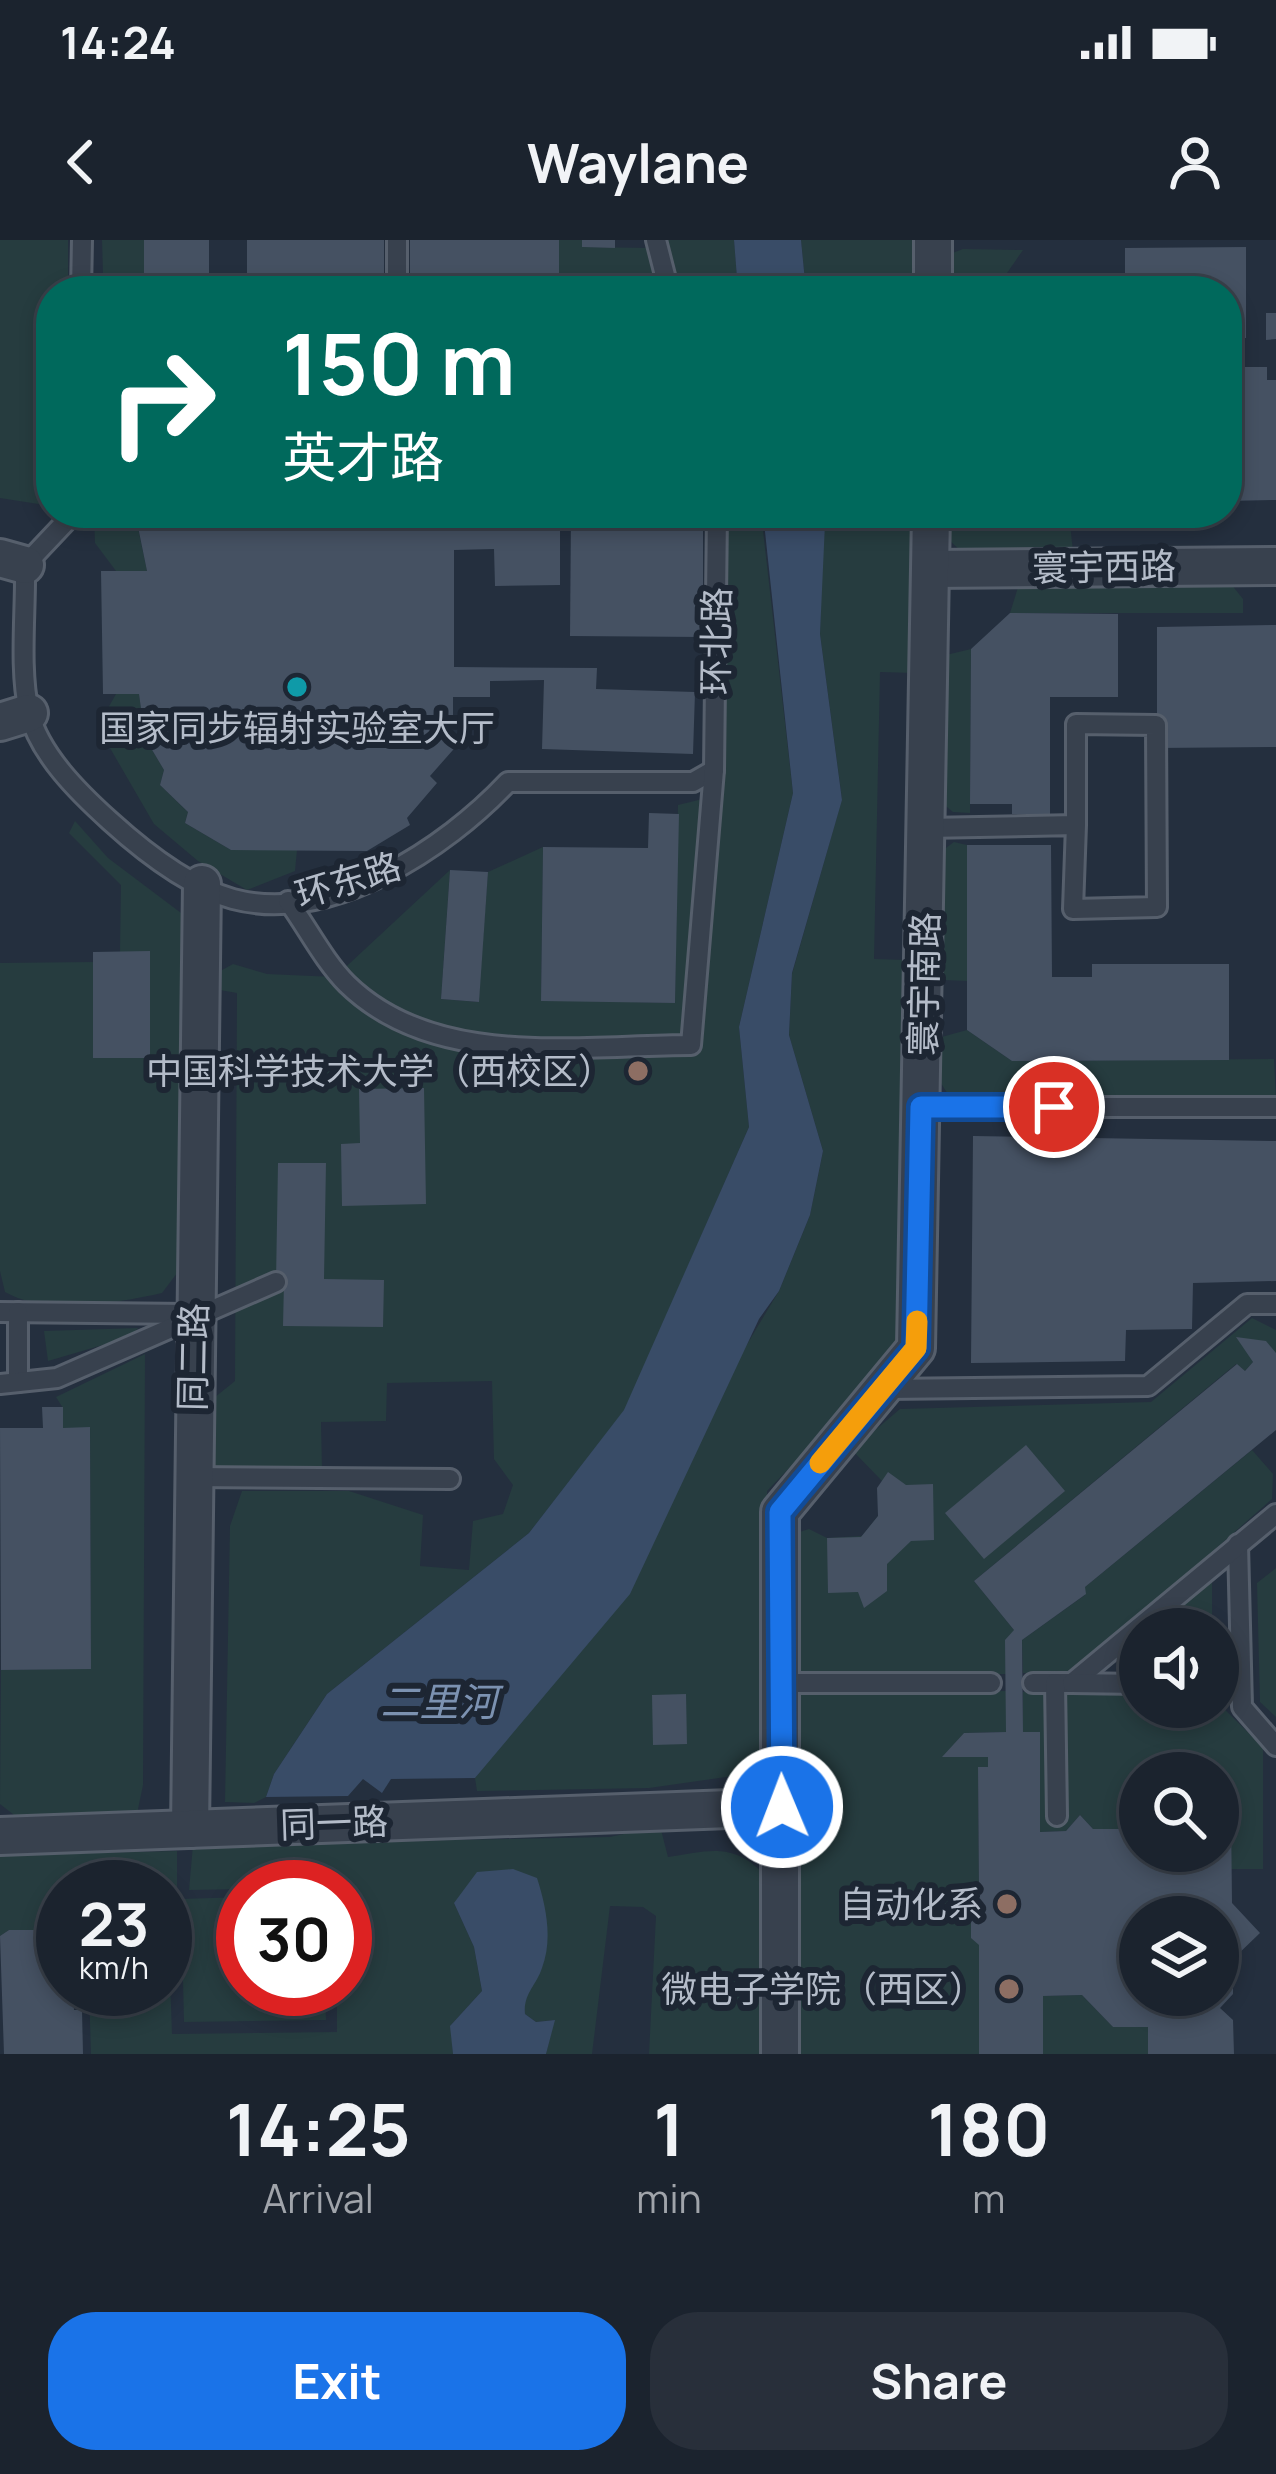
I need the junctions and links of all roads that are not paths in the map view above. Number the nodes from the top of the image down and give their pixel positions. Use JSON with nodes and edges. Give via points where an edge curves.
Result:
{"nodes":[{"id":1,"x":82,"y":240,"type":"edge"},
{"id":2,"x":397,"y":240,"type":"edge"},
{"id":3,"x":656,"y":240,"type":"edge"},
{"id":4,"x":933,"y":240,"type":"edge"},
{"id":5,"x":81,"y":276,"type":"edge"},
{"id":6,"x":397,"y":276,"type":"edge"},
{"id":7,"x":665,"y":276,"type":"edge"},
{"id":8,"x":933,"y":276,"type":"edge"},
{"id":9,"x":55,"y":528,"type":"edge"},
{"id":10,"x":717,"y":528,"type":"edge"},
{"id":11,"x":932,"y":528,"type":"edge"},
{"id":12,"x":12,"y":562,"type":"edge"},
{"id":13,"x":1276,"y":566,"type":"edge"},
{"id":14,"x":931,"y":569,"type":"junction"},
{"id":15,"x":15,"y":718,"type":"edge"},
{"id":16,"x":714,"y":770,"type":"junction"},
{"id":17,"x":1076,"y":825,"type":"junction"},
{"id":18,"x":926,"y":828,"type":"junction"},
{"id":19,"x":202,"y":884,"type":"junction"},
{"id":20,"x":288,"y":901,"type":"junction"},
{"id":21,"x":921,"y":1107,"type":"junction"},
{"id":22,"x":1276,"y":1107,"type":"edge"},
{"id":23,"x":276,"y":1282,"type":"dead end"},
{"id":24,"x":1276,"y":1304,"type":"edge"},
{"id":25,"x":9,"y":1312,"type":"edge"},
{"id":26,"x":194,"y":1314,"type":"junction"},
{"id":27,"x":9,"y":1383,"type":"edge"},
{"id":28,"x":882,"y":1389,"type":"junction"},
{"id":29,"x":191,"y":1477,"type":"junction"},
{"id":30,"x":450,"y":1479,"type":"dead end"},
{"id":31,"x":1276,"y":1514,"type":"edge"},
{"id":32,"x":1238,"y":1544,"type":"junction"},
{"id":33,"x":991,"y":1682,"type":"dead end"},
{"id":34,"x":1033,"y":1682,"type":"dead end"},
{"id":35,"x":1064,"y":1682,"type":"junction"},
{"id":36,"x":780,"y":1683,"type":"junction"},
{"id":37,"x":1119,"y":1683,"type":"edge"},
{"id":38,"x":1241,"y":1684,"type":"joint"},
{"id":39,"x":1276,"y":1746,"type":"edge"},
{"id":40,"x":782,"y":1807,"type":"junction"},
{"id":41,"x":1057,"y":1816,"type":"dead end"},
{"id":42,"x":190,"y":1829,"type":"junction"},
{"id":43,"x":0,"y":1836,"type":"edge"},
{"id":44,"x":780,"y":2054,"type":"edge"}],
"edges":[{"from":1,"to":5,"type":"lane"},
{"from":2,"to":6,"type":"lane"},
{"from":3,"to":7,"type":"lane"},
{"from":4,"to":8,"type":"street"},
{"from":9,"to":12,"type":"lane"},
{"from":10,"to":16,"type":"lane","name":"环北路"},
{"from":11,"to":14,"type":"street","name":"寰宇南路"},
{"from":12,"to":15,"type":"lane"},
{"from":13,"to":14,"type":"street","name":"寰宇西路"},
{"from":14,"to":18,"type":"street","name":"寰宇南路"},
{"from":15,"to":19,"type":"lane","name":"环东路","via":[[138,847]]},
{"from":16,"to":20,"type":"lane","name":"环东路","via":[[693,782],[508,782],[421,858],[342,890]]},
{"from":16,"to":20,"type":"lane","name":"环北路","via":[[691,1045],[487,1045],[416,1030],[346,984]]},
{"from":17,"to":17,"type":"lane","via":[[1073,909],[1157,907],[1156,725],[1076,724]]},
{"from":17,"to":18,"type":"lane"},
{"from":18,"to":21,"type":"street","name":"寰宇南路"},
{"from":19,"to":20,"type":"lane","name":"环东路","via":[[232,899]]},
{"from":19,"to":26,"type":"street","name":"同二路"},
{"from":21,"to":22,"type":"lane"},
{"from":21,"to":28,"type":"street","name":"寰宇南路","via":[[916,1348]]},
{"from":23,"to":26,"type":"lane"},
{"from":24,"to":28,"type":"lane","via":[[1247,1304],[1148,1386]]},
{"from":25,"to":26,"type":"lane"},
{"from":25,"to":27,"type":"lane"},
{"from":26,"to":27,"type":"lane","via":[[57,1378]]},
{"from":26,"to":29,"type":"street","name":"同二路"},
{"from":28,"to":36,"type":"street","name":"寰宇南路","via":[[780,1512]]},
{"from":29,"to":30,"type":"lane"},
{"from":29,"to":42,"type":"street","name":"同二路"},
{"from":31,"to":32,"type":"lane"},
{"from":32,"to":35,"type":"lane"},
{"from":32,"to":38,"type":"lane"},
{"from":33,"to":36,"type":"lane"},
{"from":34,"to":35,"type":"lane"},
{"from":35,"to":37,"type":"lane"},
{"from":35,"to":41,"type":"lane"},
{"from":36,"to":40,"type":"street","name":"寰宇南路"},
{"from":38,"to":39,"type":"lane","via":[[1242,1708]]},
{"from":40,"to":42,"type":"street","name":"同一路"},
{"from":40,"to":44,"type":"street","name":"寰宇南路"},
{"from":42,"to":43,"type":"street","name":"同一路"}]}
